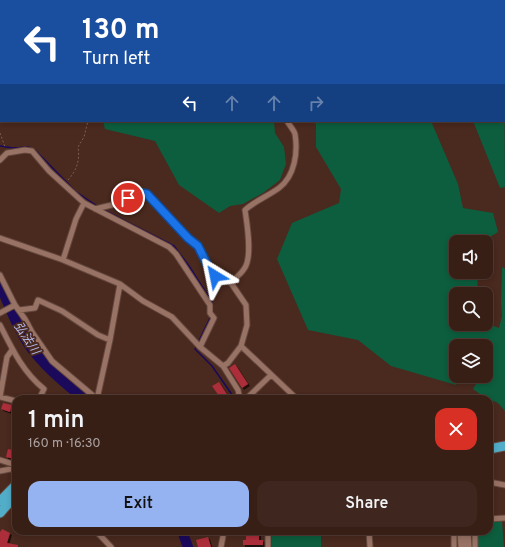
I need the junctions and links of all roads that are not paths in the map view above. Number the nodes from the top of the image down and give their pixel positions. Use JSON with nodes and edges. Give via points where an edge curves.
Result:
{"nodes":[{"id":1,"x":288,"y":122,"type":"edge"},
{"id":2,"x":0,"y":160,"type":"edge"},
{"id":3,"x":84,"y":203,"type":"junction"},
{"id":4,"x":95,"y":209,"type":"junction"},
{"id":5,"x":0,"y":238,"type":"edge"},
{"id":6,"x":63,"y":260,"type":"junction"},
{"id":7,"x":0,"y":275,"type":"edge"},
{"id":8,"x":231,"y":283,"type":"junction"},
{"id":9,"x":120,"y":284,"type":"junction"},
{"id":10,"x":15,"y":306,"type":"junction"},
{"id":11,"x":19,"y":310,"type":"junction"},
{"id":12,"x":0,"y":313,"type":"edge"},
{"id":13,"x":0,"y":326,"type":"edge"},
{"id":14,"x":110,"y":340,"type":"junction"},
{"id":15,"x":200,"y":346,"type":"junction"},
{"id":16,"x":241,"y":346,"type":"junction"},
{"id":17,"x":12,"y":350,"type":"junction"},
{"id":18,"x":223,"y":366,"type":"junction"},
{"id":19,"x":271,"y":375,"type":"junction"},
{"id":20,"x":41,"y":395,"type":"edge"},
{"id":21,"x":92,"y":395,"type":"edge"},
{"id":22,"x":98,"y":395,"type":"edge"},
{"id":23,"x":239,"y":395,"type":"edge"},
{"id":24,"x":250,"y":395,"type":"edge"},
{"id":25,"x":292,"y":395,"type":"edge"},
{"id":26,"x":0,"y":397,"type":"edge"},
{"id":27,"x":12,"y":400,"type":"edge"},
{"id":28,"x":505,"y":446,"type":"edge"},
{"id":29,"x":493,"y":448,"type":"edge"},
{"id":30,"x":0,"y":460,"type":"edge"},
{"id":31,"x":12,"y":465,"type":"edge"},
{"id":32,"x":12,"y":468,"type":"edge"},
{"id":33,"x":0,"y":471,"type":"edge"},
{"id":34,"x":493,"y":483,"type":"edge"},
{"id":35,"x":505,"y":485,"type":"edge"},
{"id":36,"x":12,"y":489,"type":"edge"},
{"id":37,"x":0,"y":501,"type":"edge"},
{"id":38,"x":12,"y":501,"type":"edge"},
{"id":39,"x":0,"y":513,"type":"edge"},
{"id":40,"x":505,"y":518,"type":"edge"},
{"id":41,"x":493,"y":519,"type":"edge"},
{"id":42,"x":100,"y":535,"type":"edge"},
{"id":43,"x":224,"y":535,"type":"edge"},
{"id":44,"x":268,"y":535,"type":"edge"},
{"id":45,"x":369,"y":535,"type":"edge"},
{"id":46,"x":454,"y":535,"type":"edge"},
{"id":47,"x":461,"y":535,"type":"edge"},
{"id":48,"x":467,"y":535,"type":"edge"},
{"id":49,"x":475,"y":535,"type":"edge"},
{"id":50,"x":111,"y":547,"type":"edge"},
{"id":51,"x":222,"y":547,"type":"edge"},
{"id":52,"x":268,"y":547,"type":"edge"},
{"id":53,"x":370,"y":547,"type":"edge"},
{"id":54,"x":454,"y":547,"type":"edge"},
{"id":55,"x":462,"y":547,"type":"edge"},
{"id":56,"x":468,"y":547,"type":"edge"},
{"id":57,"x":475,"y":547,"type":"edge"}],
"edges":[{"from":1,"to":8,"type":"street","via":[[295,133],[296,158],[293,168],[280,187],[245,210],[248,262],[245,269]]},
{"from":2,"to":3,"type":"street","via":[[7,153],[32,151]]},
{"from":3,"to":4,"type":"street"},
{"from":3,"to":6,"type":"street"},
{"from":4,"to":8,"type":"street","via":[[120,203],[136,193],[147,194],[198,246],[215,276]]},
{"from":4,"to":15,"type":"street","via":[[169,247],[180,260],[210,305],[210,314],[214,318]]},
{"from":5,"to":6,"type":"street"},
{"from":6,"to":9,"type":"street"},
{"from":7,"to":10,"type":"street"},
{"from":8,"to":16,"type":"street","via":[[246,305],[247,325]]},
{"from":9,"to":14,"type":"street"},
{"from":9,"to":15,"type":"street","via":[[143,301],[172,317]]},
{"from":10,"to":11,"type":"street"},
{"from":10,"to":12,"type":"street"},
{"from":11,"to":14,"type":"street","via":[[35,308],[38,300],[62,311]]},
{"from":11,"to":21,"type":"street","via":[[52,361]]},
{"from":13,"to":17,"type":"street"},
{"from":14,"to":22,"type":"street"},
{"from":15,"to":18,"type":"street"},
{"from":16,"to":18,"type":"street"},
{"from":16,"to":19,"type":"street"},
{"from":17,"to":20,"type":"street","via":[[35,382],[44,389]]},
{"from":17,"to":26,"type":"street","via":[[7,357]]},
{"from":18,"to":23,"type":"street"},
{"from":19,"to":24,"type":"street"},
{"from":19,"to":25,"type":"street"},
{"from":26,"to":27,"type":"street"},
{"from":28,"to":29,"type":"highway"},
{"from":30,"to":31,"type":"street"},
{"from":32,"to":33,"type":"street"},
{"from":34,"to":35,"type":"street"},
{"from":36,"to":37,"type":"highway"},
{"from":38,"to":39,"type":"highway"},
{"from":40,"to":41,"type":"street"},
{"from":42,"to":50,"type":"street"},
{"from":43,"to":51,"type":"street"},
{"from":44,"to":52,"type":"street"},
{"from":45,"to":53,"type":"street"},
{"from":46,"to":54,"type":"street"},
{"from":47,"to":55,"type":"main road"},
{"from":48,"to":56,"type":"main road"},
{"from":49,"to":57,"type":"street"}]}
